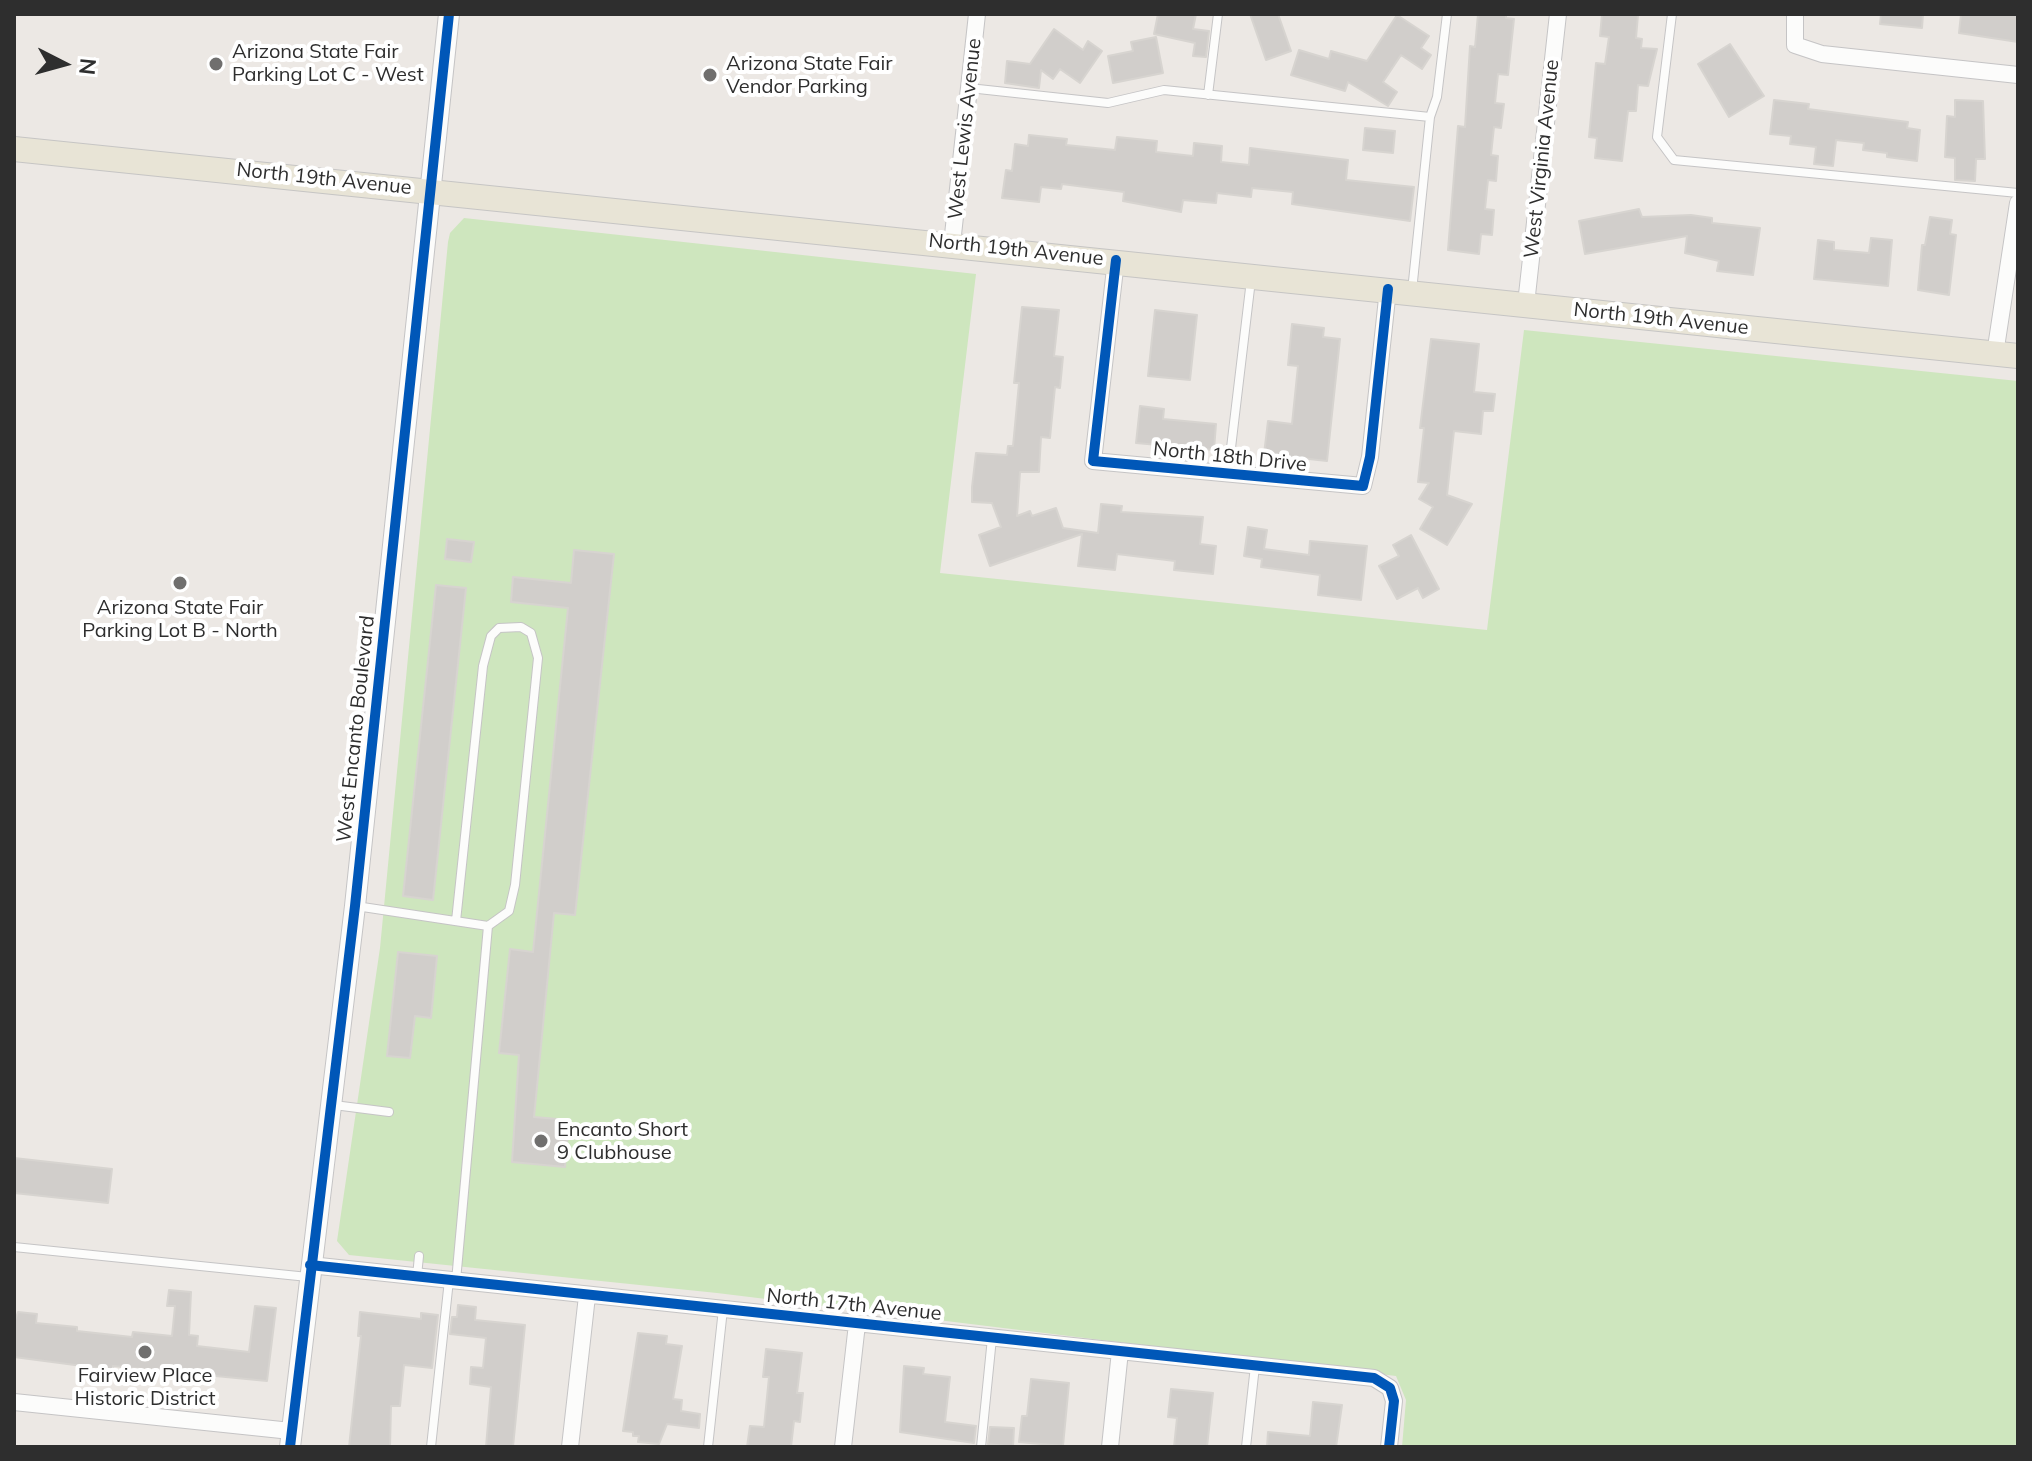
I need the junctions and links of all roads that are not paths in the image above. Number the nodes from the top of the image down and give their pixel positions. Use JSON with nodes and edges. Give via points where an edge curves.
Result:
{"nodes":[{"id":1,"x":449,"y":14,"type":"edge"},
{"id":2,"x":977,"y":14,"type":"edge"},
{"id":3,"x":1218,"y":14,"type":"edge"},
{"id":4,"x":1447,"y":14,"type":"edge"},
{"id":5,"x":1558,"y":14,"type":"edge"},
{"id":6,"x":1672,"y":14,"type":"edge"},
{"id":7,"x":1795,"y":14,"type":"edge"},
{"id":8,"x":2018,"y":75,"type":"edge"},
{"id":9,"x":969,"y":88,"type":"junction"},
{"id":10,"x":1208,"y":95,"type":"junction"},
{"id":11,"x":1430,"y":117,"type":"junction"},
{"id":12,"x":14,"y":149,"type":"edge"},
{"id":13,"x":432,"y":189,"type":"junction"},
{"id":14,"x":2018,"y":193,"type":"edge"},
{"id":15,"x":2018,"y":203,"type":"edge"},
{"id":16,"x":952,"y":244,"type":"junction"},
{"id":17,"x":1116,"y":260,"type":"junction"},
{"id":18,"x":1251,"y":275,"type":"junction"},
{"id":19,"x":1400,"y":290,"type":"junction"},
{"id":20,"x":1526,"y":304,"type":"junction"},
{"id":21,"x":2007,"y":355,"type":"edge"},
{"id":22,"x":1228,"y":474,"type":"junction"},
{"id":23,"x":355,"y":906,"type":"junction"},
{"id":24,"x":456,"y":921,"type":"junction"},
{"id":25,"x":488,"y":926,"type":"junction"},
{"id":26,"x":330,"y":1104,"type":"junction"},
{"id":27,"x":389,"y":1112,"type":"dead end"},
{"id":28,"x":14,"y":1247,"type":"edge"},
{"id":29,"x":419,"y":1256,"type":"dead end"},
{"id":30,"x":310,"y":1271,"type":"junction"},
{"id":31,"x":417,"y":1277,"type":"junction"},
{"id":32,"x":453,"y":1280,"type":"junction"},
{"id":33,"x":587,"y":1296,"type":"junction"},
{"id":34,"x":723,"y":1309,"type":"junction"},
{"id":35,"x":857,"y":1324,"type":"junction"},
{"id":36,"x":992,"y":1338,"type":"junction"},
{"id":37,"x":1120,"y":1351,"type":"junction"},
{"id":38,"x":1255,"y":1365,"type":"junction"},
{"id":39,"x":14,"y":1402,"type":"edge"},
{"id":40,"x":290,"y":1439,"type":"edge"},
{"id":41,"x":431,"y":1447,"type":"edge"},
{"id":42,"x":570,"y":1447,"type":"edge"},
{"id":43,"x":708,"y":1447,"type":"edge"},
{"id":44,"x":843,"y":1447,"type":"edge"},
{"id":45,"x":981,"y":1447,"type":"edge"},
{"id":46,"x":1110,"y":1447,"type":"edge"},
{"id":47,"x":1246,"y":1447,"type":"edge"},
{"id":48,"x":1389,"y":1447,"type":"edge"}],
"edges":[{"from":1,"to":13,"type":"street","name":"West Encanto Boulevard"},
{"from":2,"to":9,"type":"street","name":"West Lewis Avenue"},
{"from":3,"to":10,"type":"lane"},
{"from":4,"to":11,"type":"lane"},
{"from":5,"to":20,"type":"street","name":"West Virginia Avenue"},
{"from":6,"to":14,"type":"lane","via":[[1657,137],[1674,160]]},
{"from":7,"to":8,"type":"street","via":[[1795,45],[1822,54]]},
{"from":9,"to":10,"type":"lane","via":[[1108,103],[1164,90]]},
{"from":9,"to":16,"type":"street","name":"West Lewis Avenue"},
{"from":10,"to":11,"type":"lane"},
{"from":11,"to":19,"type":"lane"},
{"from":12,"to":13,"type":"main road","name":"North 19th Avenue"},
{"from":13,"to":16,"type":"main road","name":"North 19th Avenue"},
{"from":13,"to":23,"type":"street","name":"West Encanto Boulevard"},
{"from":15,"to":21,"type":"street"},
{"from":16,"to":17,"type":"main road","name":"North 19th Avenue"},
{"from":17,"to":18,"type":"main road","name":"North 19th Avenue"},
{"from":17,"to":22,"type":"street","name":"North 18th Drive","via":[[1093,461]]},
{"from":18,"to":19,"type":"main road","name":"North 19th Avenue"},
{"from":18,"to":22,"type":"lane"},
{"from":19,"to":20,"type":"main road","name":"North 19th Avenue"},
{"from":19,"to":22,"type":"street","name":"North 18th Drive","via":[[1363,486]]},
{"from":20,"to":21,"type":"main road","name":"North 19th Avenue"},
{"from":23,"to":24,"type":"lane"},
{"from":23,"to":26,"type":"street","name":"West Encanto Boulevard"},
{"from":24,"to":25,"type":"lane"},
{"from":24,"to":25,"type":"lane","via":[[483,666],[491,636],[499,628],[521,627],[531,633],[538,658],[515,885],[509,911]]},
{"from":25,"to":32,"type":"lane"},
{"from":26,"to":27,"type":"lane"},
{"from":26,"to":30,"type":"street","name":"West Encanto Boulevard"},
{"from":28,"to":30,"type":"lane"},
{"from":29,"to":31,"type":"lane"},
{"from":30,"to":31,"type":"street","name":"North 17th Avenue"},
{"from":30,"to":40,"type":"street","name":"West Encanto Boulevard"},
{"from":31,"to":32,"type":"street","name":"North 17th Avenue"},
{"from":32,"to":33,"type":"street","name":"North 17th Avenue"},
{"from":32,"to":41,"type":"lane"},
{"from":33,"to":34,"type":"street","name":"North 17th Avenue"},
{"from":33,"to":42,"type":"street"},
{"from":34,"to":35,"type":"street","name":"North 17th Avenue"},
{"from":34,"to":43,"type":"lane"},
{"from":35,"to":36,"type":"street","name":"North 17th Avenue"},
{"from":35,"to":44,"type":"street"},
{"from":36,"to":37,"type":"street","name":"North 17th Avenue"},
{"from":36,"to":45,"type":"lane"},
{"from":37,"to":38,"type":"street","name":"North 17th Avenue"},
{"from":37,"to":46,"type":"street"},
{"from":38,"to":47,"type":"lane"},
{"from":38,"to":48,"type":"street","name":"North 17th Avenue","via":[[1374,1378],[1390,1388],[1394,1401]]},
{"from":39,"to":40,"type":"street"}]}
